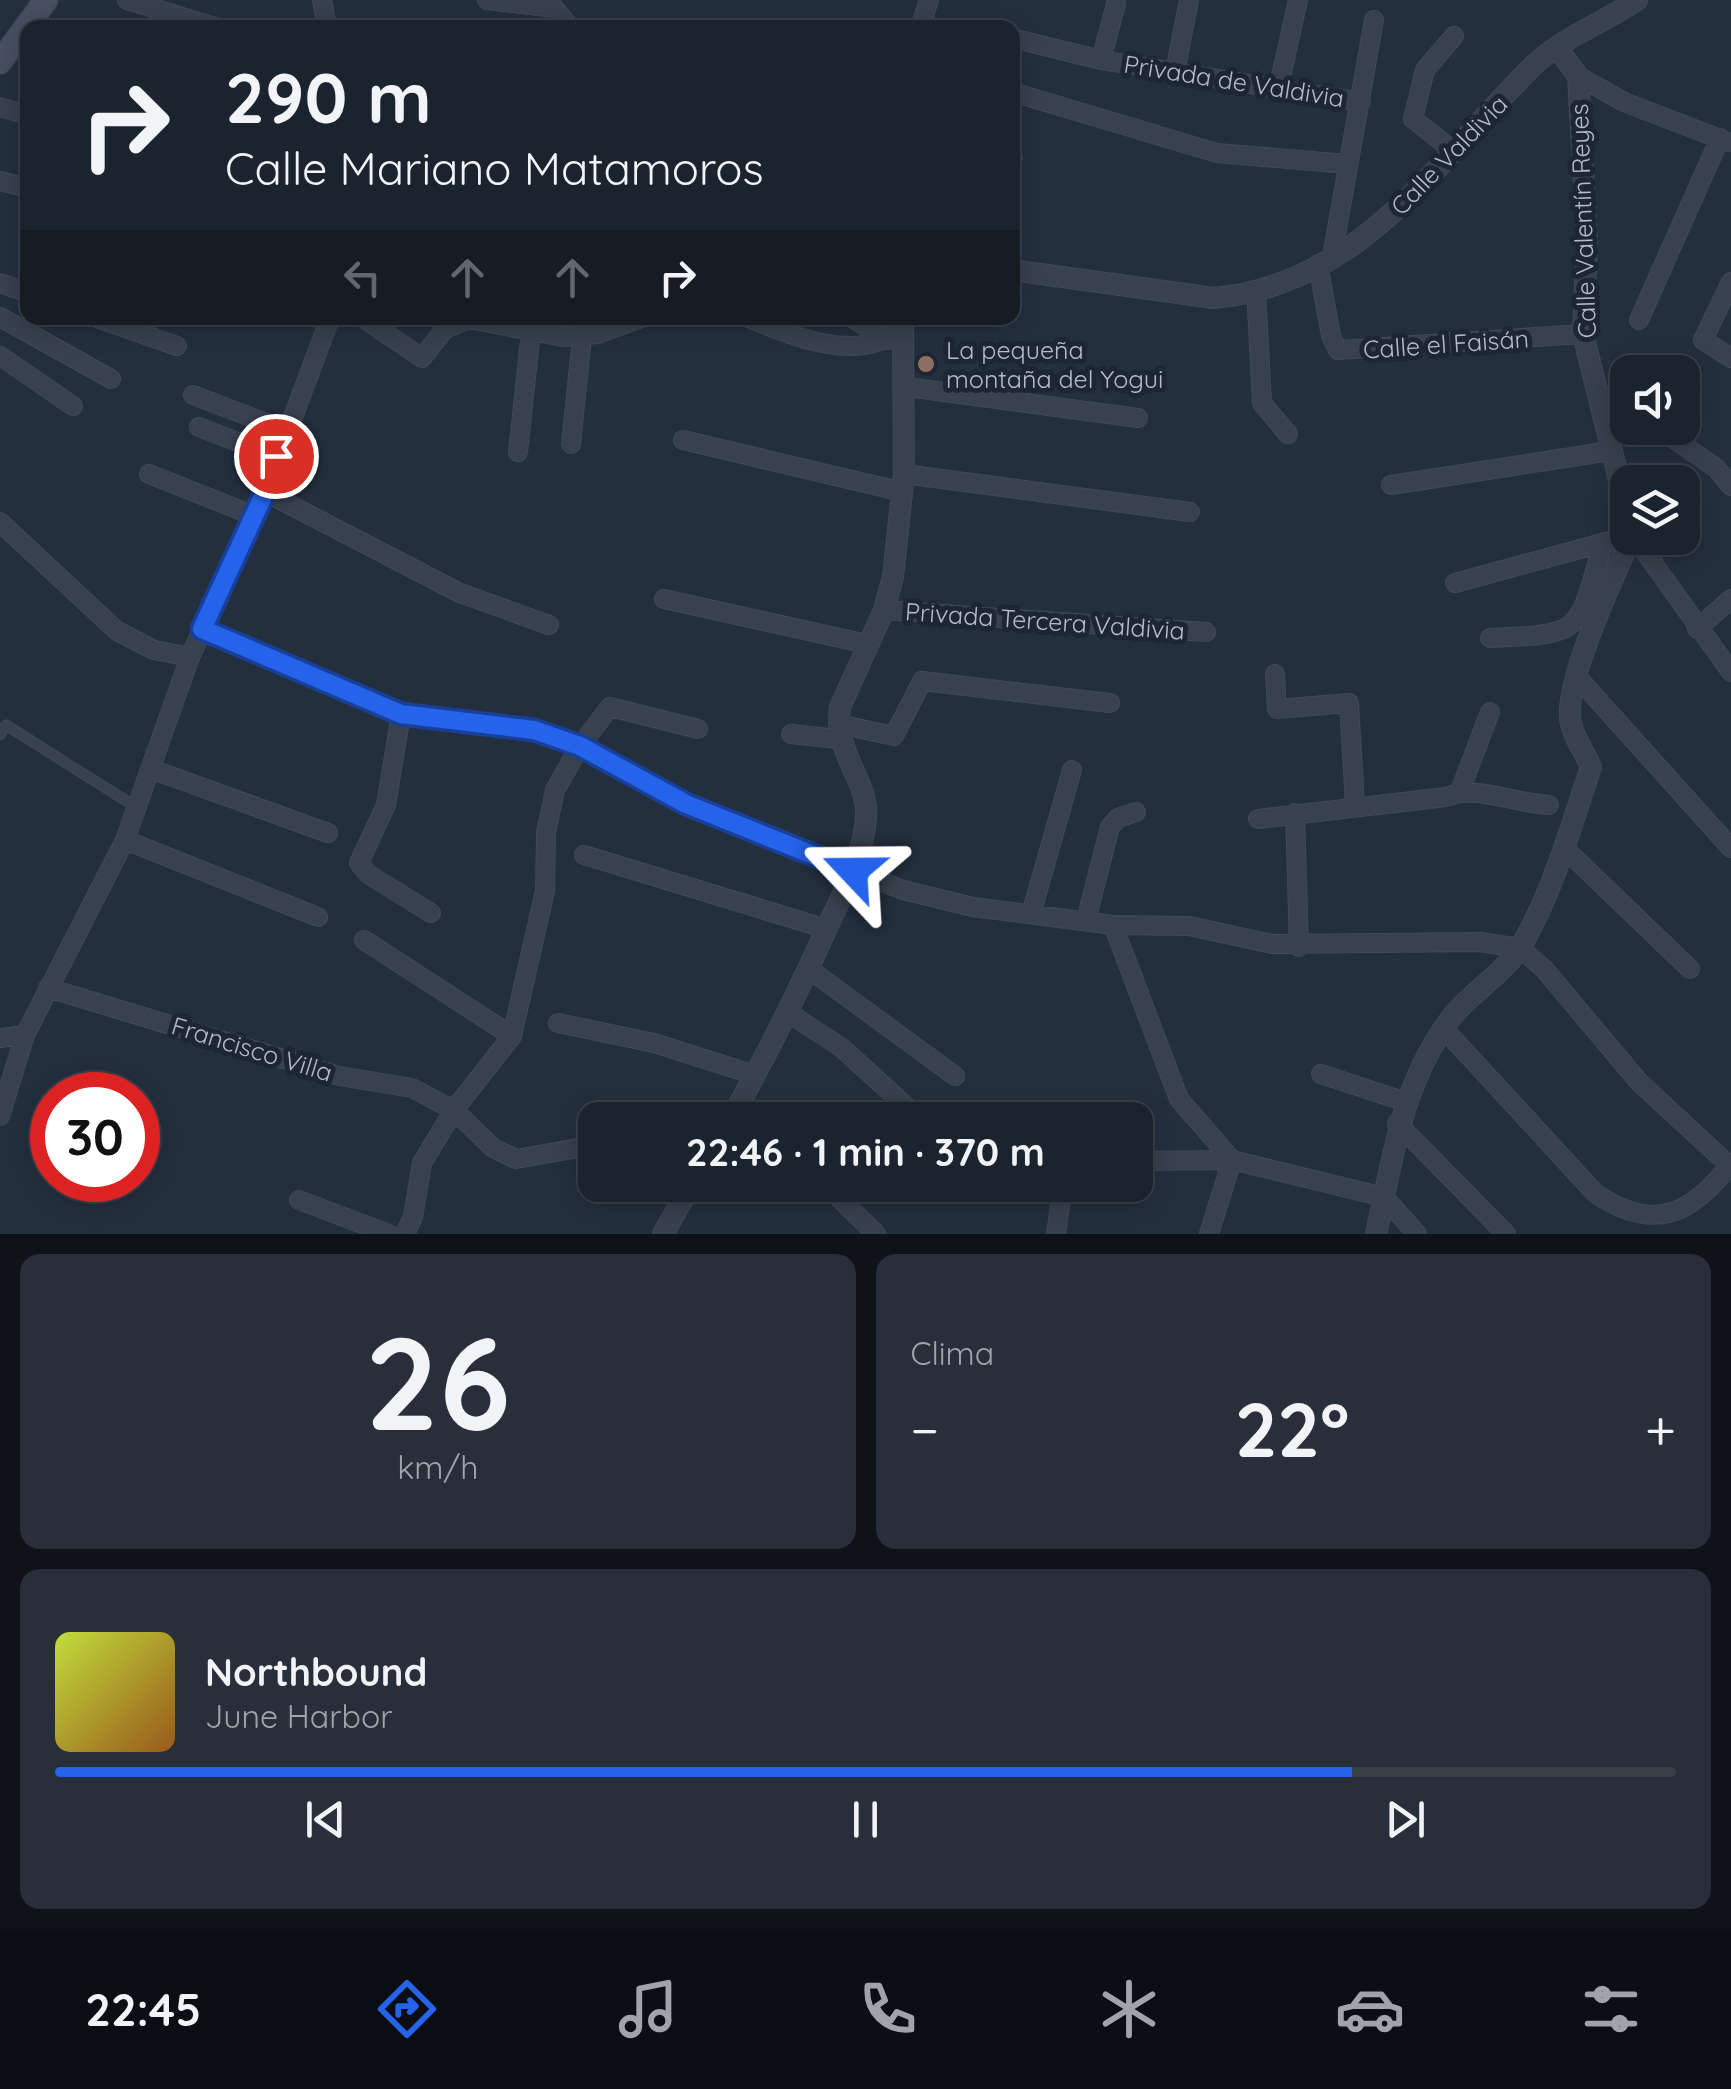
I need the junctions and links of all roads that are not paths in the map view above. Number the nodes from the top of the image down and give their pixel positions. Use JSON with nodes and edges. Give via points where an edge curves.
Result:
{"nodes":[{"id":1,"x":127,"y":0,"type":"edge"},
{"id":2,"x":487,"y":0,"type":"edge"},
{"id":3,"x":1190,"y":0,"type":"edge"},
{"id":4,"x":1298,"y":0,"type":"edge"},
{"id":5,"x":1638,"y":0,"type":"edge"},
{"id":6,"x":554,"y":4,"type":"edge"},
{"id":7,"x":1116,"y":4,"type":"dead end"},
{"id":8,"x":192,"y":20,"type":"edge"},
{"id":9,"x":1374,"y":20,"type":"dead end"},
{"id":10,"x":1454,"y":36,"type":"dead end"},
{"id":11,"x":1020,"y":40,"type":"edge"},
{"id":12,"x":1556,"y":48,"type":"junction"},
{"id":13,"x":1101,"y":60,"type":"junction"},
{"id":14,"x":1175,"y":72,"type":"junction"},
{"id":15,"x":1578,"y":76,"type":"junction"},
{"id":16,"x":1278,"y":90,"type":"junction"},
{"id":17,"x":1020,"y":94,"type":"edge"},
{"id":18,"x":1361,"y":102,"type":"junction"},
{"id":19,"x":1726,"y":141,"type":"edge"},
{"id":20,"x":1455,"y":152,"type":"junction"},
{"id":21,"x":1348,"y":164,"type":"junction"},
{"id":22,"x":1325,"y":260,"type":"junction"},
{"id":23,"x":1020,"y":271,"type":"edge"},
{"id":24,"x":1731,"y":282,"type":"edge"},
{"id":25,"x":1256,"y":290,"type":"junction"},
{"id":26,"x":0,"y":317,"type":"edge"},
{"id":27,"x":1639,"y":320,"type":"dead end"},
{"id":28,"x":117,"y":325,"type":"edge"},
{"id":29,"x":327,"y":325,"type":"edge"},
{"id":30,"x":373,"y":325,"type":"edge"},
{"id":31,"x":452,"y":325,"type":"edge"},
{"id":32,"x":502,"y":325,"type":"edge"},
{"id":33,"x":567,"y":325,"type":"edge"},
{"id":34,"x":616,"y":325,"type":"edge"},
{"id":35,"x":765,"y":325,"type":"edge"},
{"id":36,"x":897,"y":329,"type":"edge"},
{"id":37,"x":530,"y":331,"type":"junction"},
{"id":38,"x":1583,"y":334,"type":"junction"},
{"id":39,"x":573,"y":337,"type":"junction"},
{"id":40,"x":177,"y":346,"type":"dead end"},
{"id":41,"x":0,"y":356,"type":"edge"},
{"id":42,"x":1731,"y":358,"type":"edge"},
{"id":43,"x":111,"y":379,"type":"dead end"},
{"id":44,"x":907,"y":386,"type":"junction"},
{"id":45,"x":1598,"y":394,"type":"junction"},
{"id":46,"x":193,"y":395,"type":"dead end"},
{"id":47,"x":1610,"y":399,"type":"edge"},
{"id":48,"x":73,"y":406,"type":"dead end"},
{"id":49,"x":1138,"y":418,"type":"dead end"},
{"id":50,"x":199,"y":427,"type":"dead end"},
{"id":51,"x":287,"y":431,"type":"junction"},
{"id":52,"x":1288,"y":434,"type":"dead end"},
{"id":53,"x":683,"y":440,"type":"dead end"},
{"id":54,"x":571,"y":444,"type":"dead end"},
{"id":55,"x":1683,"y":445,"type":"edge"},
{"id":56,"x":1610,"y":451,"type":"junction"},
{"id":57,"x":518,"y":452,"type":"dead end"},
{"id":58,"x":276,"y":456,"type":"junction"},
{"id":59,"x":1614,"y":465,"type":"edge"},
{"id":60,"x":149,"y":474,"type":"dead end"},
{"id":61,"x":904,"y":483,"type":"junction"},
{"id":62,"x":1391,"y":484,"type":"dead end"},
{"id":63,"x":1731,"y":486,"type":"edge"},
{"id":64,"x":265,"y":492,"type":"junction"},
{"id":65,"x":1190,"y":512,"type":"dead end"},
{"id":66,"x":255,"y":516,"type":"junction"},
{"id":67,"x":0,"y":522,"type":"edge"},
{"id":68,"x":1610,"y":541,"type":"edge"},
{"id":69,"x":1604,"y":542,"type":"junction"},
{"id":70,"x":1623,"y":555,"type":"edge"},
{"id":71,"x":1644,"y":555,"type":"edge"},
{"id":72,"x":1455,"y":583,"type":"dead end"},
{"id":73,"x":664,"y":598,"type":"dead end"},
{"id":74,"x":1731,"y":599,"type":"edge"},
{"id":75,"x":884,"y":610,"type":"junction"},
{"id":76,"x":549,"y":625,"type":"dead end"},
{"id":77,"x":202,"y":629,"type":"junction"},
{"id":78,"x":1698,"y":629,"type":"junction"},
{"id":79,"x":1206,"y":632,"type":"dead end"},
{"id":80,"x":1490,"y":638,"type":"dead end"},
{"id":81,"x":867,"y":644,"type":"junction"},
{"id":82,"x":190,"y":657,"type":"junction"},
{"id":83,"x":1731,"y":672,"type":"edge"},
{"id":84,"x":1276,"y":674,"type":"dead end"},
{"id":85,"x":1578,"y":678,"type":"junction"},
{"id":86,"x":1110,"y":703,"type":"dead end"},
{"id":87,"x":1490,"y":712,"type":"dead end"},
{"id":88,"x":401,"y":714,"type":"junction"},
{"id":89,"x":698,"y":729,"type":"dead end"},
{"id":90,"x":838,"y":731,"type":"junction"},
{"id":91,"x":791,"y":734,"type":"dead end"},
{"id":92,"x":0,"y":735,"type":"edge"},
{"id":93,"x":580,"y":746,"type":"junction"},
{"id":94,"x":151,"y":770,"type":"junction"},
{"id":95,"x":1072,"y":770,"type":"dead end"},
{"id":96,"x":1460,"y":790,"type":"junction"},
{"id":97,"x":1354,"y":804,"type":"junction"},
{"id":98,"x":1548,"y":805,"type":"dead end"},
{"id":99,"x":136,"y":807,"type":"junction"},
{"id":100,"x":1136,"y":812,"type":"dead end"},
{"id":101,"x":1295,"y":813,"type":"junction"},
{"id":102,"x":1258,"y":819,"type":"dead end"},
{"id":103,"x":328,"y":833,"type":"dead end"},
{"id":104,"x":125,"y":840,"type":"junction"},
{"id":105,"x":1564,"y":848,"type":"junction"},
{"id":106,"x":1731,"y":848,"type":"edge"},
{"id":107,"x":584,"y":855,"type":"dead end"},
{"id":108,"x":853,"y":871,"type":"junction"},
{"id":109,"x":432,"y":913,"type":"dead end"},
{"id":110,"x":1031,"y":914,"type":"junction"},
{"id":111,"x":318,"y":916,"type":"dead end"},
{"id":112,"x":1086,"y":920,"type":"junction"},
{"id":113,"x":1113,"y":924,"type":"junction"},
{"id":114,"x":827,"y":929,"type":"junction"},
{"id":115,"x":364,"y":940,"type":"dead end"},
{"id":116,"x":1299,"y":947,"type":"junction"},
{"id":117,"x":1520,"y":948,"type":"junction"},
{"id":118,"x":809,"y":969,"type":"junction"},
{"id":119,"x":1690,"y":969,"type":"dead end"},
{"id":120,"x":48,"y":988,"type":"junction"},
{"id":121,"x":787,"y":1012,"type":"junction"},
{"id":122,"x":558,"y":1024,"type":"dead end"},
{"id":123,"x":1445,"y":1030,"type":"junction"},
{"id":124,"x":25,"y":1035,"type":"junction"},
{"id":125,"x":512,"y":1036,"type":"junction"},
{"id":126,"x":0,"y":1038,"type":"edge"},
{"id":127,"x":1321,"y":1074,"type":"dead end"},
{"id":128,"x":755,"y":1075,"type":"junction"},
{"id":129,"x":955,"y":1076,"type":"dead end"},
{"id":130,"x":745,"y":1102,"type":"edge"},
{"id":131,"x":901,"y":1102,"type":"edge"},
{"id":132,"x":1406,"y":1102,"type":"junction"},
{"id":133,"x":454,"y":1110,"type":"junction"},
{"id":134,"x":0,"y":1116,"type":"edge"},
{"id":135,"x":1397,"y":1122,"type":"junction"},
{"id":136,"x":578,"y":1148,"type":"edge"},
{"id":137,"x":1232,"y":1160,"type":"junction"},
{"id":138,"x":1153,"y":1162,"type":"edge"},
{"id":139,"x":1730,"y":1165,"type":"edge"},
{"id":140,"x":1384,"y":1196,"type":"junction"},
{"id":141,"x":299,"y":1200,"type":"dead end"},
{"id":142,"x":681,"y":1202,"type":"edge"},
{"id":143,"x":843,"y":1202,"type":"edge"},
{"id":144,"x":1061,"y":1202,"type":"edge"},
{"id":145,"x":389,"y":1234,"type":"edge"},
{"id":146,"x":405,"y":1234,"type":"edge"},
{"id":147,"x":663,"y":1234,"type":"edge"},
{"id":148,"x":876,"y":1234,"type":"edge"},
{"id":149,"x":1056,"y":1234,"type":"edge"},
{"id":150,"x":1209,"y":1234,"type":"edge"},
{"id":151,"x":1376,"y":1234,"type":"edge"},
{"id":152,"x":1417,"y":1234,"type":"edge"},
{"id":153,"x":1506,"y":1234,"type":"edge"}],
"edges":[{"from":1,"to":8,"type":"street"},
{"from":2,"to":6,"type":"street"},
{"from":3,"to":14,"type":"street"},
{"from":4,"to":16,"type":"street"},
{"from":5,"to":12,"type":"street","name":"Calle Valdivia"},
{"from":7,"to":13,"type":"street"},
{"from":9,"to":18,"type":"street"},
{"from":10,"to":20,"type":"street","via":[[1425,70],[1413,119]]},
{"from":11,"to":13,"type":"street","name":"Privada de Valdivia"},
{"from":12,"to":15,"type":"street","name":"Calle Valentín Reyes"},
{"from":12,"to":20,"type":"street","name":"Calle Valdivia"},
{"from":13,"to":14,"type":"street","name":"Privada de Valdivia"},
{"from":14,"to":16,"type":"street","name":"Privada de Valdivia"},
{"from":15,"to":19,"type":"street","via":[[1624,102]]},
{"from":15,"to":38,"type":"street","name":"Calle Valentín Reyes","via":[[1588,242]]},
{"from":16,"to":18,"type":"street","name":"Privada de Valdivia"},
{"from":17,"to":21,"type":"street","via":[[1217,153]]},
{"from":18,"to":21,"type":"street","name":"Privada de Valdivia"},
{"from":19,"to":27,"type":"street"},
{"from":20,"to":22,"type":"street","name":"Calle Valdivia","via":[[1400,211]]},
{"from":21,"to":22,"type":"street","name":"Privada de Valdivia"},
{"from":22,"to":25,"type":"street","name":"Calle Valdivia"},
{"from":22,"to":38,"type":"street","name":"Calle el Faisán","via":[[1338,350]]},
{"from":23,"to":25,"type":"street","name":"Calle Valdivia","via":[[1214,298]]},
{"from":24,"to":42,"type":"street","via":[[1703,340]]},
{"from":25,"to":52,"type":"street","via":[[1262,403]]},
{"from":26,"to":43,"type":"street"},
{"from":28,"to":40,"type":"street"},
{"from":29,"to":51,"type":"street"},
{"from":30,"to":31,"type":"street","via":[[422,358]]},
{"from":32,"to":37,"type":"street"},
{"from":33,"to":39,"type":"street"},
{"from":34,"to":39,"type":"street"},
{"from":35,"to":36,"type":"street","via":[[803,342]]},
{"from":36,"to":44,"type":"street"},
{"from":37,"to":39,"type":"street"},
{"from":37,"to":57,"type":"street"},
{"from":38,"to":45,"type":"street","name":"Calle Valentín Reyes"},
{"from":39,"to":54,"type":"street"},
{"from":41,"to":48,"type":"street"},
{"from":44,"to":49,"type":"street"},
{"from":44,"to":61,"type":"street"},
{"from":45,"to":47,"type":"street"},
{"from":45,"to":56,"type":"street","name":"Calle Valentín Reyes"},
{"from":46,"to":51,"type":"street"},
{"from":50,"to":58,"type":"street"},
{"from":51,"to":58,"type":"street"},
{"from":53,"to":61,"type":"street"},
{"from":55,"to":63,"type":"street"},
{"from":56,"to":59,"type":"street","name":"Calle Valentín Reyes"},
{"from":56,"to":62,"type":"street"},
{"from":58,"to":64,"type":"street"},
{"from":60,"to":66,"type":"street"},
{"from":61,"to":65,"type":"street"},
{"from":61,"to":75,"type":"street"},
{"from":64,"to":66,"type":"street"},
{"from":64,"to":76,"type":"street","via":[[460,593]]},
{"from":66,"to":77,"type":"street"},
{"from":67,"to":82,"type":"street","via":[[117,631],[154,650]]},
{"from":68,"to":69,"type":"street"},
{"from":69,"to":72,"type":"street"},
{"from":69,"to":80,"type":"street","via":[[1572,627],[1553,636]]},
{"from":70,"to":85,"type":"street"},
{"from":71,"to":78,"type":"street"},
{"from":73,"to":81,"type":"street"},
{"from":74,"to":78,"type":"street"},
{"from":75,"to":79,"type":"street","name":"Privada Tercera Valdivia"},
{"from":75,"to":81,"type":"street"},
{"from":77,"to":82,"type":"street"},
{"from":77,"to":88,"type":"street"},
{"from":78,"to":83,"type":"street"},
{"from":81,"to":90,"type":"street","via":[[840,708]]},
{"from":82,"to":94,"type":"street"},
{"from":84,"to":97,"type":"street","via":[[1277,709],[1350,702]]},
{"from":85,"to":105,"type":"street","via":[[1570,722],[1591,767]]},
{"from":85,"to":106,"type":"street"},
{"from":86,"to":90,"type":"street","via":[[922,681],[894,736]]},
{"from":87,"to":96,"type":"street"},
{"from":88,"to":93,"type":"street","via":[[534,730]]},
{"from":88,"to":109,"type":"street","via":[[386,805],[359,863]]},
{"from":89,"to":93,"type":"street","via":[[610,707]]},
{"from":90,"to":91,"type":"street"},
{"from":90,"to":108,"type":"street","via":[[866,800]]},
{"from":92,"to":99,"type":"lane","via":[[6,725]]},
{"from":93,"to":108,"type":"street","via":[[686,804]]},
{"from":93,"to":125,"type":"street","via":[[555,790],[545,890]]},
{"from":94,"to":99,"type":"street"},
{"from":94,"to":103,"type":"street"},
{"from":95,"to":110,"type":"street"},
{"from":96,"to":97,"type":"street","via":[[1446,797]]},
{"from":96,"to":98,"type":"street"},
{"from":97,"to":101,"type":"street"},
{"from":99,"to":104,"type":"street"},
{"from":100,"to":112,"type":"street","via":[[1110,827]]},
{"from":101,"to":102,"type":"street"},
{"from":101,"to":116,"type":"street"},
{"from":104,"to":111,"type":"street"},
{"from":104,"to":120,"type":"street"},
{"from":105,"to":117,"type":"street"},
{"from":105,"to":119,"type":"street"},
{"from":107,"to":114,"type":"street"},
{"from":108,"to":110,"type":"street","via":[[973,907]]},
{"from":108,"to":114,"type":"street"},
{"from":110,"to":112,"type":"street"},
{"from":112,"to":113,"type":"street"},
{"from":113,"to":116,"type":"street","via":[[1189,926]]},
{"from":113,"to":137,"type":"street","via":[[1179,1099]]},
{"from":114,"to":118,"type":"street"},
{"from":115,"to":125,"type":"street"},
{"from":116,"to":117,"type":"street","via":[[1408,942]]},
{"from":117,"to":123,"type":"street"},
{"from":117,"to":139,"type":"street","via":[[1639,1082]]},
{"from":118,"to":121,"type":"street"},
{"from":118,"to":129,"type":"street"},
{"from":120,"to":124,"type":"street"},
{"from":120,"to":133,"type":"street","name":"Francisco Villa","via":[[338,1076],[412,1088]]},
{"from":121,"to":128,"type":"street"},
{"from":121,"to":131,"type":"street","via":[[842,1048]]},
{"from":122,"to":128,"type":"street","via":[[654,1043]]},
{"from":123,"to":132,"type":"street"},
{"from":123,"to":139,"type":"street","via":[[1594,1192],[1620,1210],[1657,1215],[1688,1208]]},
{"from":124,"to":126,"type":"street"},
{"from":124,"to":134,"type":"street"},
{"from":125,"to":133,"type":"street"},
{"from":127,"to":132,"type":"street"},
{"from":128,"to":130,"type":"street"},
{"from":132,"to":135,"type":"street"},
{"from":133,"to":136,"type":"street","name":"Francisco Villa","via":[[493,1148],[516,1159]]},
{"from":133,"to":146,"type":"street","via":[[422,1163]]},
{"from":135,"to":140,"type":"street"},
{"from":135,"to":153,"type":"street"},
{"from":137,"to":138,"type":"street"},
{"from":137,"to":140,"type":"street"},
{"from":137,"to":150,"type":"street"},
{"from":140,"to":151,"type":"street"},
{"from":140,"to":152,"type":"street"},
{"from":141,"to":145,"type":"street"},
{"from":142,"to":147,"type":"street"},
{"from":143,"to":148,"type":"street"},
{"from":144,"to":149,"type":"street"}]}
